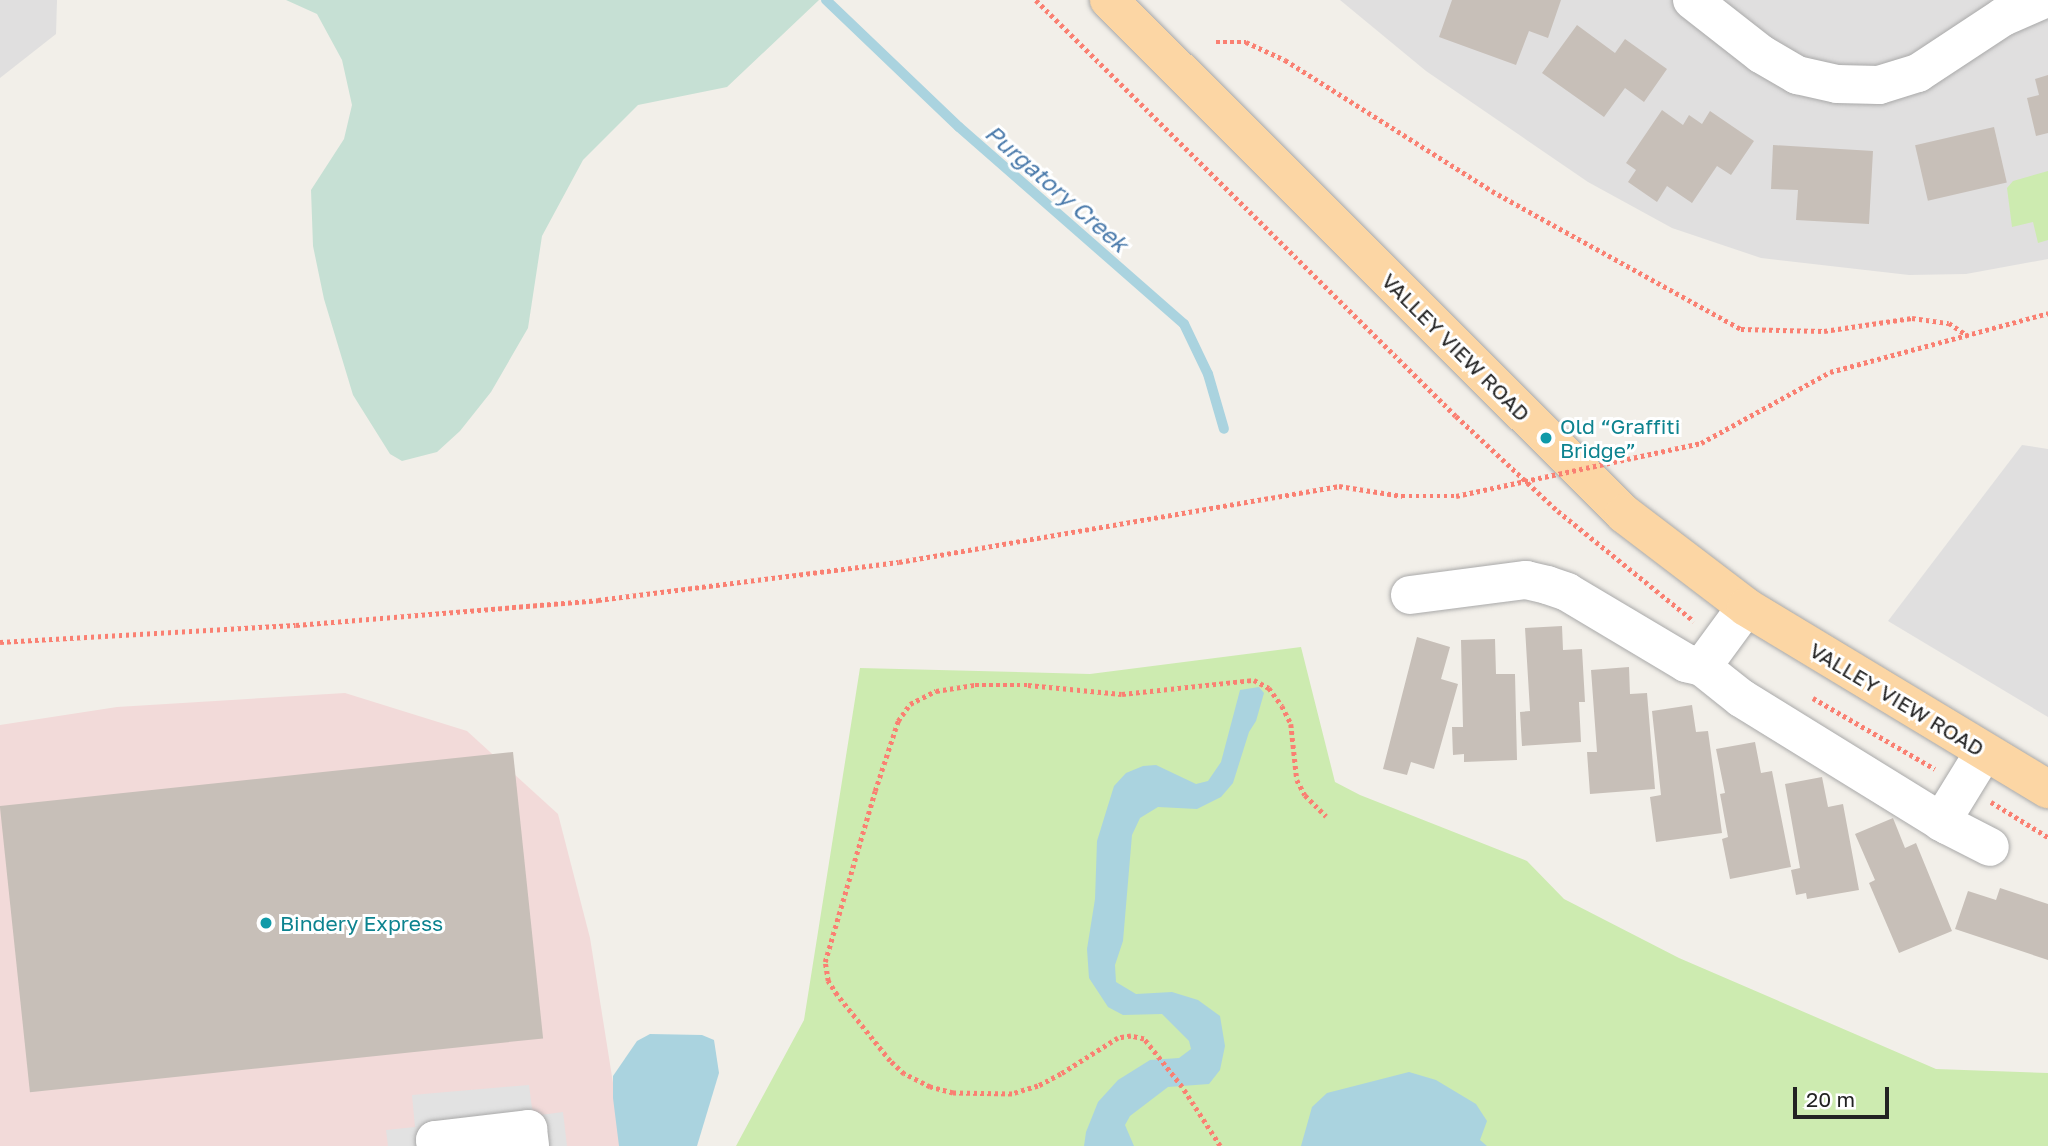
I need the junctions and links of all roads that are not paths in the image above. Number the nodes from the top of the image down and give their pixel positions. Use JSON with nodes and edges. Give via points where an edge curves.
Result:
{"nodes":[{"id":1,"x":1109,"y":0,"type":"edge"},
{"id":2,"x":1692,"y":0,"type":"edge"},
{"id":3,"x":2031,"y":2,"type":"edge"},
{"id":4,"x":1410,"y":595,"type":"dead end"},
{"id":5,"x":1746,"y":607,"type":"junction"},
{"id":6,"x":1702,"y":667,"type":"junction"},
{"id":7,"x":1984,"y":752,"type":"junction"},
{"id":8,"x":2048,"y":789,"type":"edge"},
{"id":9,"x":1941,"y":822,"type":"junction"},
{"id":10,"x":1990,"y":848,"type":"dead end"},
{"id":11,"x":436,"y":1146,"type":"edge"},
{"id":12,"x":530,"y":1146,"type":"edge"}],
"edges":[{"from":1,"to":5,"type":"main road","name":"VALLEY VIEW ROAD","via":[[1625,514]]},
{"from":2,"to":3,"type":"street","via":[[1761,54],[1797,75],[1837,84],[1879,85],[1918,73]]},
{"from":4,"to":6,"type":"street","via":[[1526,580],[1547,585],[1567,592],[1686,663]]},
{"from":5,"to":6,"type":"street"},
{"from":5,"to":7,"type":"main road","name":"VALLEY VIEW ROAD"},
{"from":6,"to":9,"type":"street","via":[[1741,698]]},
{"from":7,"to":8,"type":"main road","name":"VALLEY VIEW ROAD"},
{"from":7,"to":9,"type":"street"},
{"from":9,"to":10,"type":"street"},
{"from":11,"to":12,"type":"street","via":[[435,1140],[528,1129]]}]}
